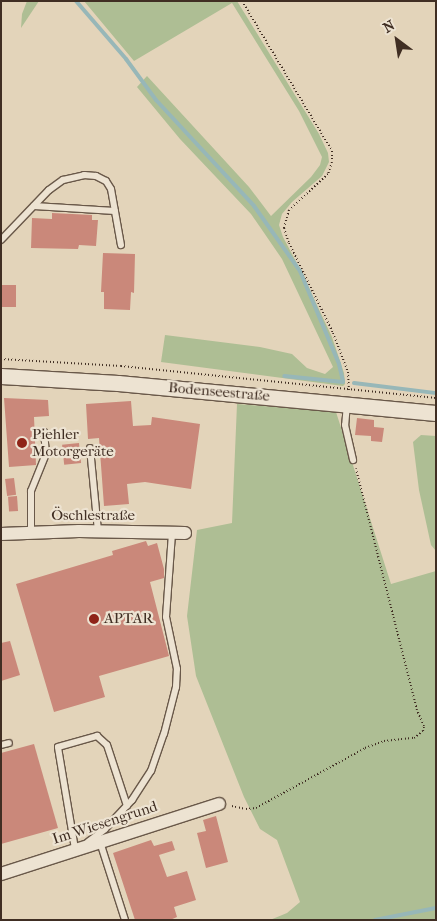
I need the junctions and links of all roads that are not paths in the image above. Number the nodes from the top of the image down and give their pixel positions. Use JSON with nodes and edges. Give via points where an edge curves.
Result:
{"nodes":[{"id":1,"x":34,"y":206,"type":"junction"},
{"id":2,"x":115,"y":211,"type":"junction"},
{"id":3,"x":1,"y":240,"type":"edge"},
{"id":4,"x":121,"y":245,"type":"dead end"},
{"id":5,"x":1,"y":376,"type":"edge"},
{"id":6,"x":347,"y":404,"type":"junction"},
{"id":7,"x":436,"y":413,"type":"edge"},
{"id":8,"x":44,"y":432,"type":"dead end"},
{"id":9,"x":90,"y":448,"type":"dead end"},
{"id":10,"x":353,"y":460,"type":"road end"},
{"id":11,"x":98,"y":531,"type":"junction"},
{"id":12,"x":31,"y":533,"type":"junction"},
{"id":13,"x":178,"y":533,"type":"joint"},
{"id":14,"x":1,"y":534,"type":"edge"},
{"id":15,"x":9,"y":743,"type":"dead end"},
{"id":16,"x":1,"y":745,"type":"edge"},
{"id":17,"x":220,"y":804,"type":"road end"},
{"id":18,"x":126,"y":806,"type":"junction"},
{"id":19,"x":100,"y":842,"type":"junction"},
{"id":20,"x":75,"y":849,"type":"junction"},
{"id":21,"x":1,"y":874,"type":"edge"},
{"id":22,"x":125,"y":920,"type":"edge"}],
"edges":[{"from":1,"to":2,"type":"lane"},
{"from":1,"to":2,"type":"lane","via":[[63,180],[84,175],[106,181]]},
{"from":1,"to":3,"type":"lane"},
{"from":2,"to":4,"type":"lane"},
{"from":5,"to":6,"type":"street","name":"Bodenseestraße"},
{"from":6,"to":7,"type":"street","name":"Bodenseestraße"},
{"from":6,"to":10,"type":"lane","via":[[345,425]]},
{"from":8,"to":12,"type":"lane","via":[[46,454],[31,491]]},
{"from":9,"to":11,"type":"lane"},
{"from":11,"to":12,"type":"street","name":"Öschlestraße"},
{"from":11,"to":13,"type":"street","name":"Öschlestraße"},
{"from":12,"to":14,"type":"street","name":"Öschlestraße"},
{"from":13,"to":18,"type":"lane","via":[[166,617],[175,654],[176,687],[151,771]]},
{"from":15,"to":16,"type":"lane"},
{"from":17,"to":19,"type":"street","name":"Im Wiesengrund"},
{"from":18,"to":20,"type":"lane","via":[[91,840]]},
{"from":18,"to":20,"type":"lane","via":[[107,744],[97,736],[58,747]]},
{"from":19,"to":20,"type":"street","name":"Im Wiesengrund"},
{"from":19,"to":22,"type":"lane"},
{"from":20,"to":21,"type":"street","name":"Im Wiesengrund"}]}
